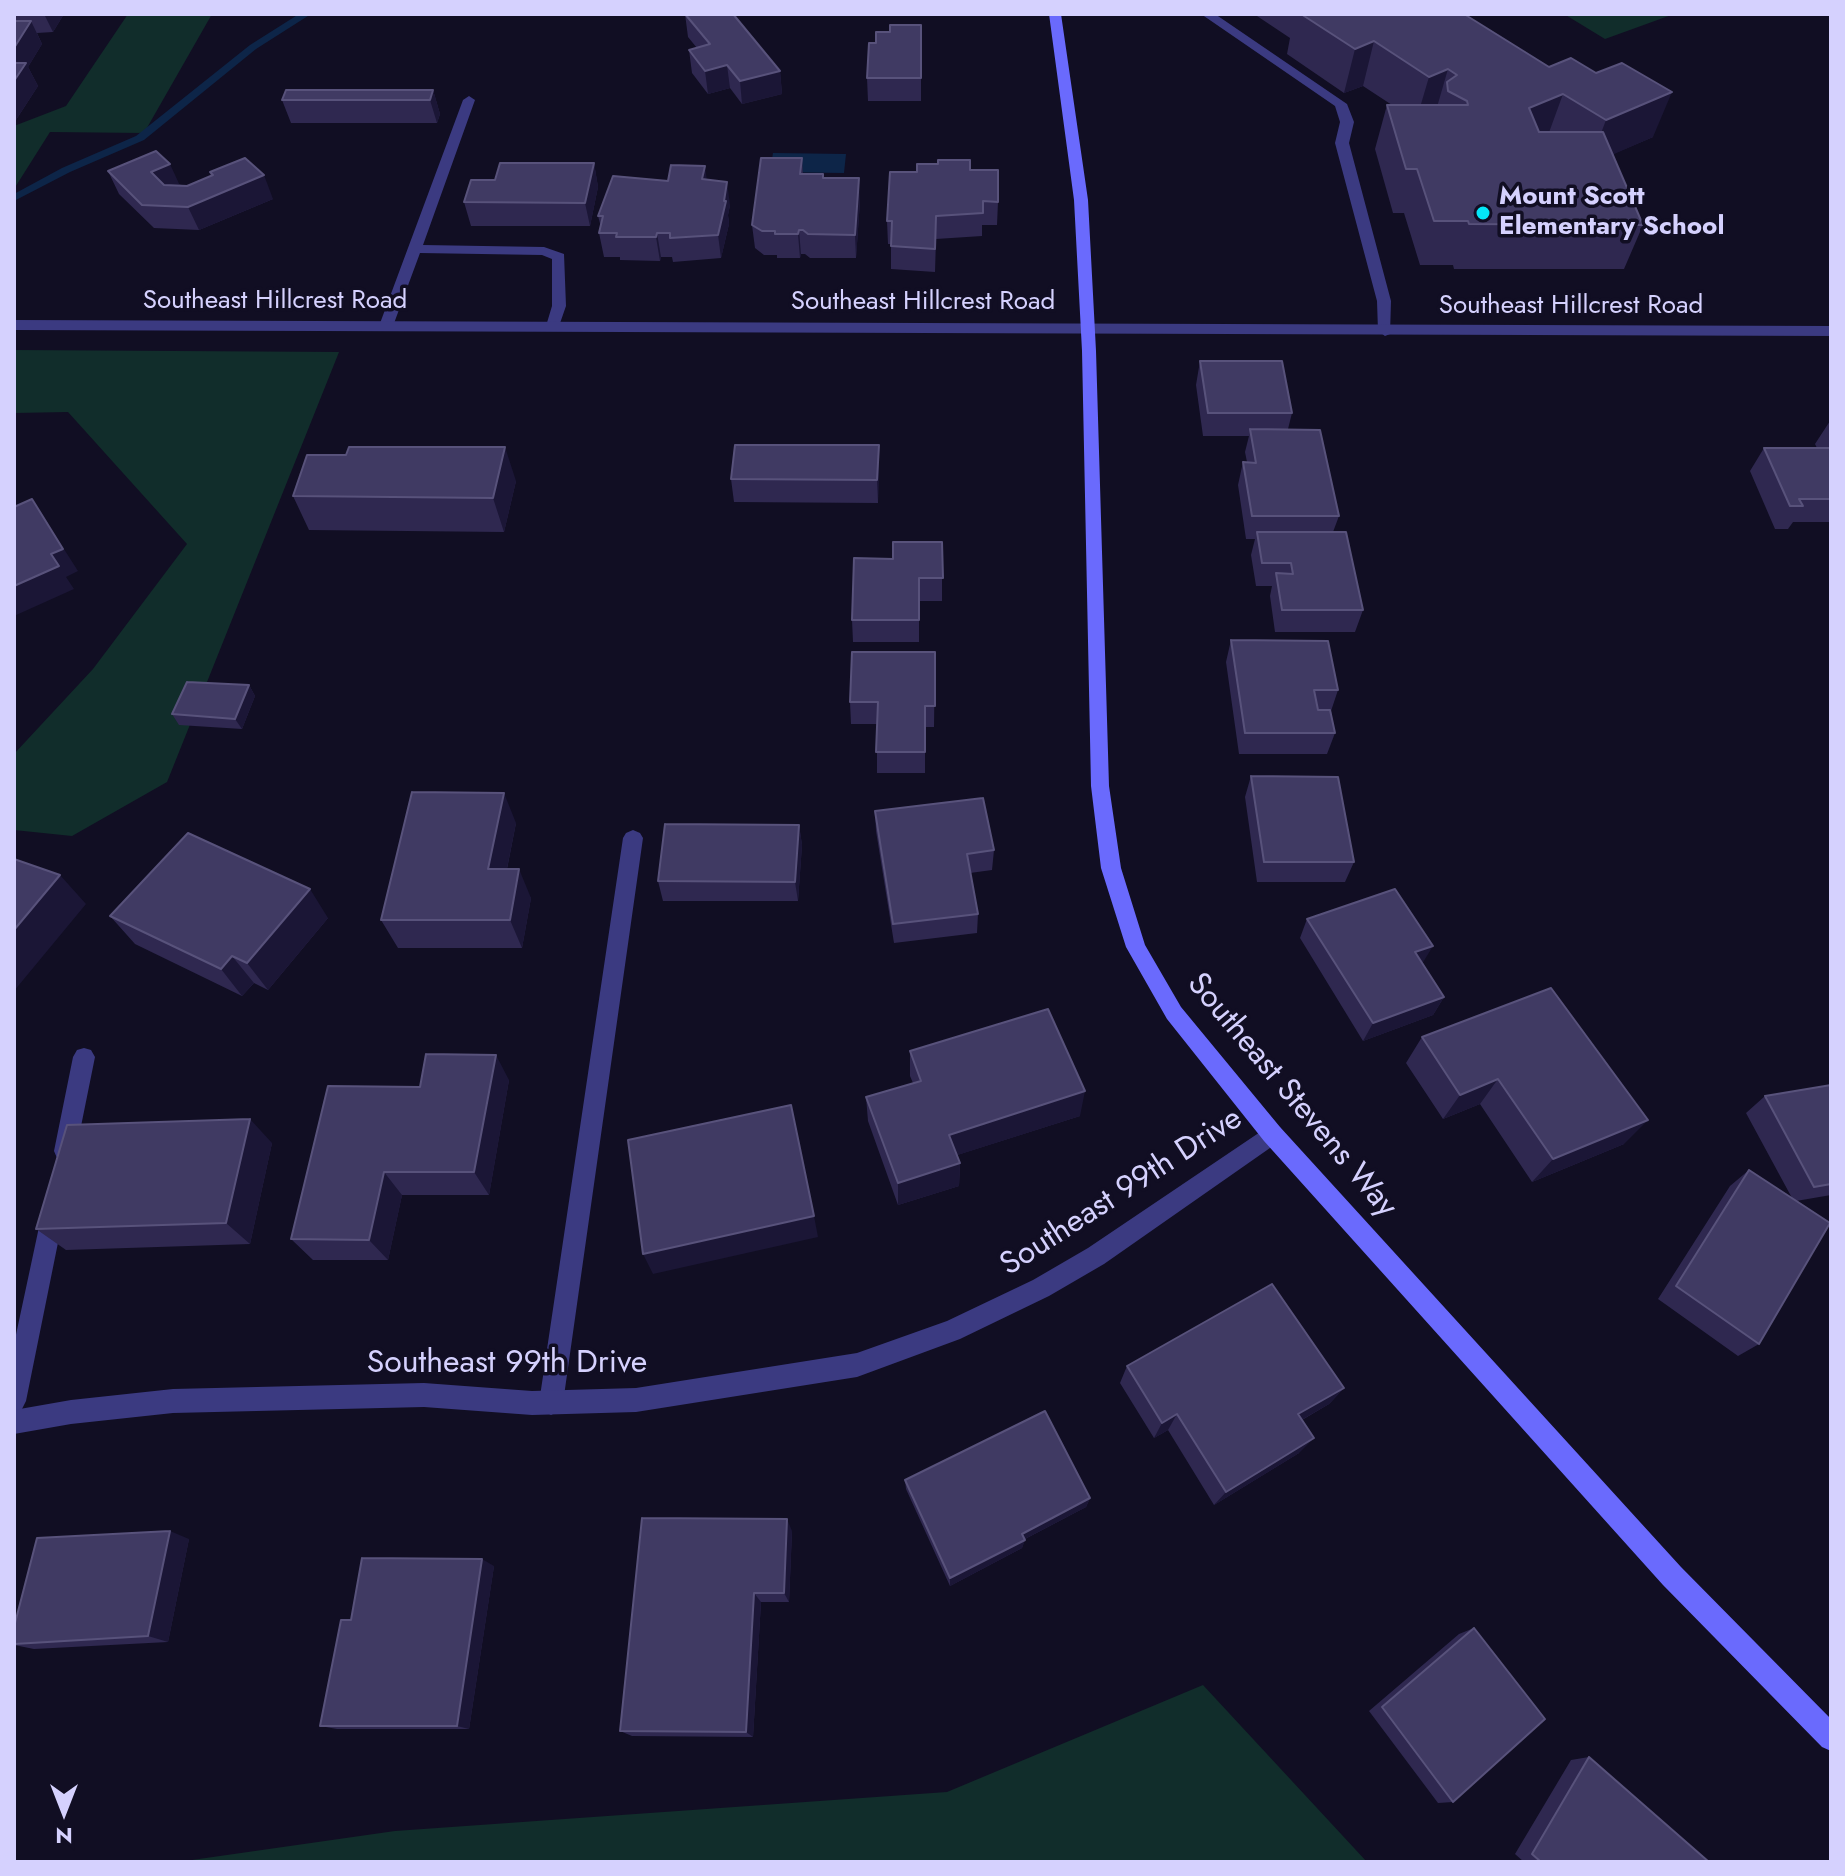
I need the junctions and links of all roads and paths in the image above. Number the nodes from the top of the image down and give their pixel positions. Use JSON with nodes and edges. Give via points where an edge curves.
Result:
{"nodes":[{"id":1,"x":1055,"y":14,"type":"edge"},
{"id":2,"x":1207,"y":14,"type":"edge"},
{"id":3,"x":469,"y":100,"type":"dead end"},
{"id":4,"x":414,"y":249,"type":"junction"},
{"id":5,"x":14,"y":325,"type":"edge"},
{"id":6,"x":386,"y":326,"type":"junction"},
{"id":7,"x":553,"y":326,"type":"junction"},
{"id":8,"x":1087,"y":328,"type":"junction"},
{"id":9,"x":1385,"y":331,"type":"junction"},
{"id":10,"x":1831,"y":331,"type":"edge"},
{"id":11,"x":633,"y":838,"type":"dead end"},
{"id":12,"x":84,"y":1057,"type":"dead end"},
{"id":13,"x":1272,"y":1134,"type":"junction"},
{"id":14,"x":62,"y":1167,"type":"edge"},
{"id":15,"x":56,"y":1198,"type":"edge"},
{"id":16,"x":14,"y":1401,"type":"edge"},
{"id":17,"x":551,"y":1403,"type":"junction"},
{"id":18,"x":14,"y":1422,"type":"edge"},
{"id":19,"x":1831,"y":1738,"type":"edge"}],
"edges":[{"from":1,"to":8,"type":"street","name":"Southeast Stevens Way","via":[[1081,200]]},
{"from":2,"to":9,"type":"street","via":[[1341,104],[1347,122],[1342,143],[1384,301]]},
{"from":3,"to":4,"type":"street"},
{"from":4,"to":6,"type":"street"},
{"from":4,"to":7,"type":"street","via":[[544,251],[559,257],[559,306]]},
{"from":5,"to":6,"type":"street","name":"Southeast Hillcrest Road"},
{"from":6,"to":7,"type":"street","name":"Southeast Hillcrest Road"},
{"from":7,"to":8,"type":"street","name":"Southeast Hillcrest Road"},
{"from":8,"to":9,"type":"street","name":"Southeast Hillcrest Road"},
{"from":8,"to":13,"type":"street","name":"Southeast Stevens Way","via":[[1096,712],[1111,868],[1127,925],[1154,980],[1187,1030]]},
{"from":9,"to":10,"type":"street","name":"Southeast Hillcrest Road"},
{"from":11,"to":17,"type":"street"},
{"from":12,"to":14,"type":"street"},
{"from":13,"to":17,"type":"street","name":"Southeast 99th Drive","via":[[1096,1256],[952,1331],[857,1365],[636,1400]]},
{"from":13,"to":19,"type":"street","name":"Southeast Stevens Way","via":[[1672,1576]]},
{"from":15,"to":16,"type":"street"},
{"from":17,"to":18,"type":"street","name":"Southeast 99th Drive","via":[[424,1395],[173,1401]]}]}
